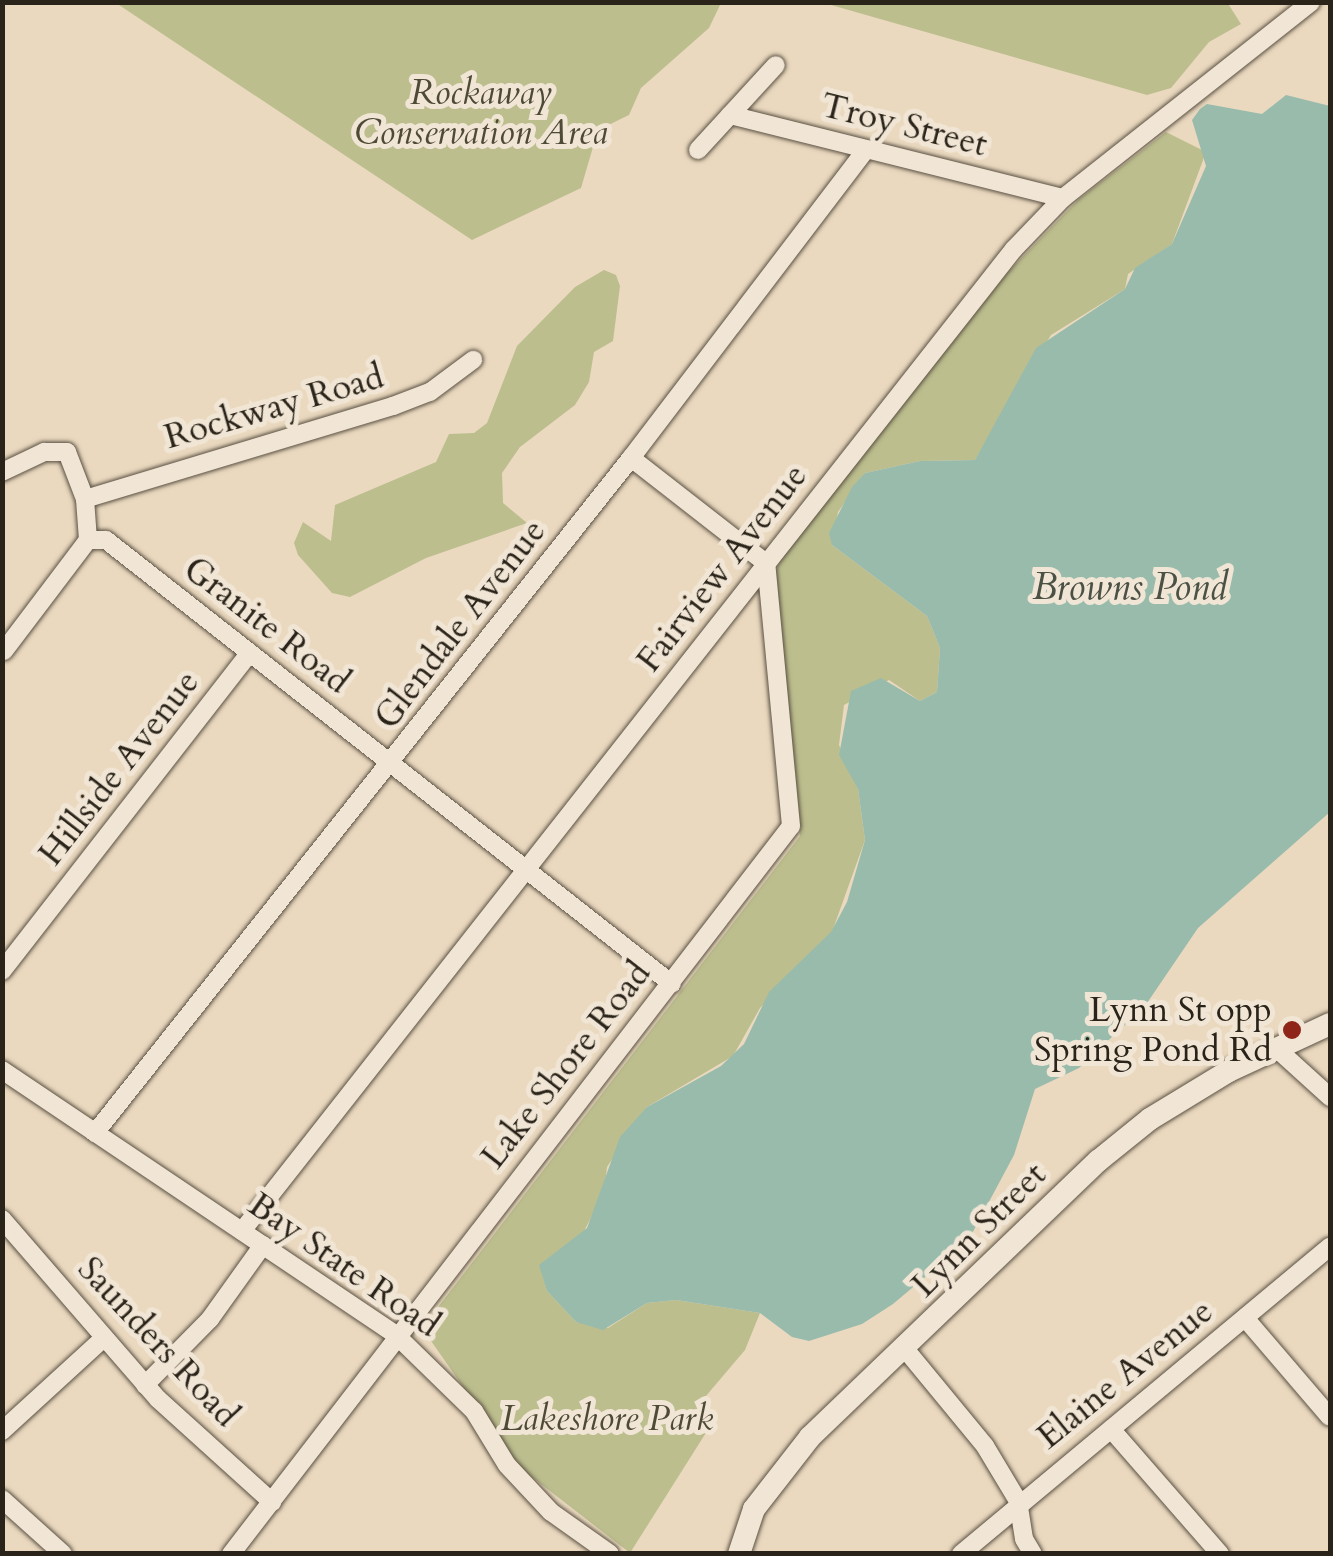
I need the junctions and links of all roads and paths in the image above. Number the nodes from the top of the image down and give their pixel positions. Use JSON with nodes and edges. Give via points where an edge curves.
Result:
{"nodes":[{"id":1,"x":1311,"y":2,"type":"edge"},
{"id":2,"x":776,"y":65,"type":"dead end"},
{"id":3,"x":730,"y":115,"type":"junction"},
{"id":4,"x":866,"y":149,"type":"junction"},
{"id":5,"x":698,"y":150,"type":"dead end"},
{"id":6,"x":1063,"y":198,"type":"junction"},
{"id":7,"x":472,"y":360,"type":"dead end"},
{"id":8,"x":631,"y":458,"type":"junction"},
{"id":9,"x":2,"y":472,"type":"edge"},
{"id":10,"x":85,"y":499,"type":"junction"},
{"id":11,"x":88,"y":540,"type":"junction"},
{"id":12,"x":766,"y":564,"type":"junction"},
{"id":13,"x":4,"y":651,"type":"edge"},
{"id":14,"x":250,"y":653,"type":"junction"},
{"id":15,"x":391,"y":764,"type":"junction"},
{"id":16,"x":526,"y":870,"type":"junction"},
{"id":17,"x":2,"y":971,"type":"edge"},
{"id":18,"x":672,"y":984,"type":"junction"},
{"id":19,"x":1330,"y":1024,"type":"edge"},
{"id":20,"x":1277,"y":1049,"type":"junction"},
{"id":21,"x":2,"y":1070,"type":"edge"},
{"id":22,"x":1330,"y":1097,"type":"edge"},
{"id":23,"x":95,"y":1132,"type":"junction"},
{"id":24,"x":2,"y":1219,"type":"edge"},
{"id":25,"x":242,"y":1231,"type":"junction"},
{"id":26,"x":264,"y":1245,"type":"junction"},
{"id":27,"x":1330,"y":1247,"type":"edge"},
{"id":28,"x":1245,"y":1318,"type":"junction"},
{"id":29,"x":396,"y":1335,"type":"junction"},
{"id":30,"x":104,"y":1338,"type":"junction"},
{"id":31,"x":906,"y":1350,"type":"junction"},
{"id":32,"x":146,"y":1384,"type":"junction"},
{"id":33,"x":1330,"y":1417,"type":"edge"},
{"id":34,"x":1111,"y":1429,"type":"junction"},
{"id":35,"x":2,"y":1431,"type":"edge"},
{"id":36,"x":2,"y":1500,"type":"edge"},
{"id":37,"x":272,"y":1502,"type":"junction"},
{"id":38,"x":1018,"y":1502,"type":"junction"},
{"id":39,"x":63,"y":1554,"type":"edge"},
{"id":40,"x":231,"y":1554,"type":"edge"},
{"id":41,"x":610,"y":1554,"type":"edge"},
{"id":42,"x":739,"y":1554,"type":"edge"},
{"id":43,"x":961,"y":1554,"type":"edge"},
{"id":44,"x":1033,"y":1554,"type":"edge"},
{"id":45,"x":1220,"y":1554,"type":"edge"}],
"edges":[{"from":1,"to":6,"type":"street","name":"Fairview Avenue"},
{"from":2,"to":3,"type":"street"},
{"from":3,"to":4,"type":"street","name":"Troy Street"},
{"from":3,"to":5,"type":"street"},
{"from":4,"to":6,"type":"street","name":"Troy Street"},
{"from":4,"to":8,"type":"street","name":"Glendale Avenue"},
{"from":6,"to":12,"type":"street","name":"Fairview Avenue","via":[[1014,249]]},
{"from":7,"to":10,"type":"street","name":"Rockway Road","via":[[430,392],[393,406]]},
{"from":8,"to":12,"type":"street"},
{"from":8,"to":15,"type":"street","name":"Glendale Avenue"},
{"from":9,"to":10,"type":"street","via":[[44,452],[67,452]]},
{"from":10,"to":11,"type":"street"},
{"from":11,"to":13,"type":"street"},
{"from":11,"to":14,"type":"street","name":"Granite Road","via":[[106,540]]},
{"from":12,"to":16,"type":"street","name":"Fairview Avenue"},
{"from":12,"to":18,"type":"street","name":"Lake Shore Road","via":[[791,826]]},
{"from":14,"to":15,"type":"street","name":"Granite Road"},
{"from":14,"to":17,"type":"street","name":"Hillside Avenue"},
{"from":15,"to":16,"type":"street","name":"Granite Road"},
{"from":15,"to":23,"type":"street","name":"Glendale Avenue"},
{"from":16,"to":18,"type":"street","name":"Granite Road"},
{"from":16,"to":25,"type":"street","name":"Fairview Avenue"},
{"from":18,"to":29,"type":"street","name":"Lake Shore Road"},
{"from":19,"to":20,"type":"main road","name":"Lynn Street"},
{"from":20,"to":22,"type":"street"},
{"from":20,"to":31,"type":"main road","name":"Lynn Street","via":[[1137,1130]]},
{"from":21,"to":23,"type":"street","name":"Bay State Road"},
{"from":23,"to":25,"type":"street","name":"Bay State Road"},
{"from":24,"to":30,"type":"street","name":"Saunders Road"},
{"from":25,"to":26,"type":"street","name":"Bay State Road"},
{"from":26,"to":29,"type":"street","name":"Bay State Road"},
{"from":26,"to":32,"type":"street","via":[[201,1330]]},
{"from":27,"to":28,"type":"street","name":"Elaine Avenue"},
{"from":28,"to":33,"type":"street"},
{"from":28,"to":34,"type":"street","name":"Elaine Avenue"},
{"from":29,"to":37,"type":"street","name":"Lake Shore Road"},
{"from":29,"to":41,"type":"street","name":"Bay State Road","via":[[467,1403],[550,1512]]},
{"from":30,"to":32,"type":"street","name":"Saunders Road"},
{"from":30,"to":35,"type":"street"},
{"from":31,"to":38,"type":"street","via":[[985,1446]]},
{"from":31,"to":42,"type":"main road","name":"Lynn Street","via":[[782,1469],[754,1509]]},
{"from":32,"to":37,"type":"street","name":"Saunders Road"},
{"from":34,"to":38,"type":"street","name":"Elaine Avenue"},
{"from":34,"to":45,"type":"street"},
{"from":36,"to":39,"type":"street"},
{"from":37,"to":40,"type":"street","name":"Lake Shore Road"},
{"from":38,"to":43,"type":"street","name":"Elaine Avenue"},
{"from":38,"to":44,"type":"street"}]}
